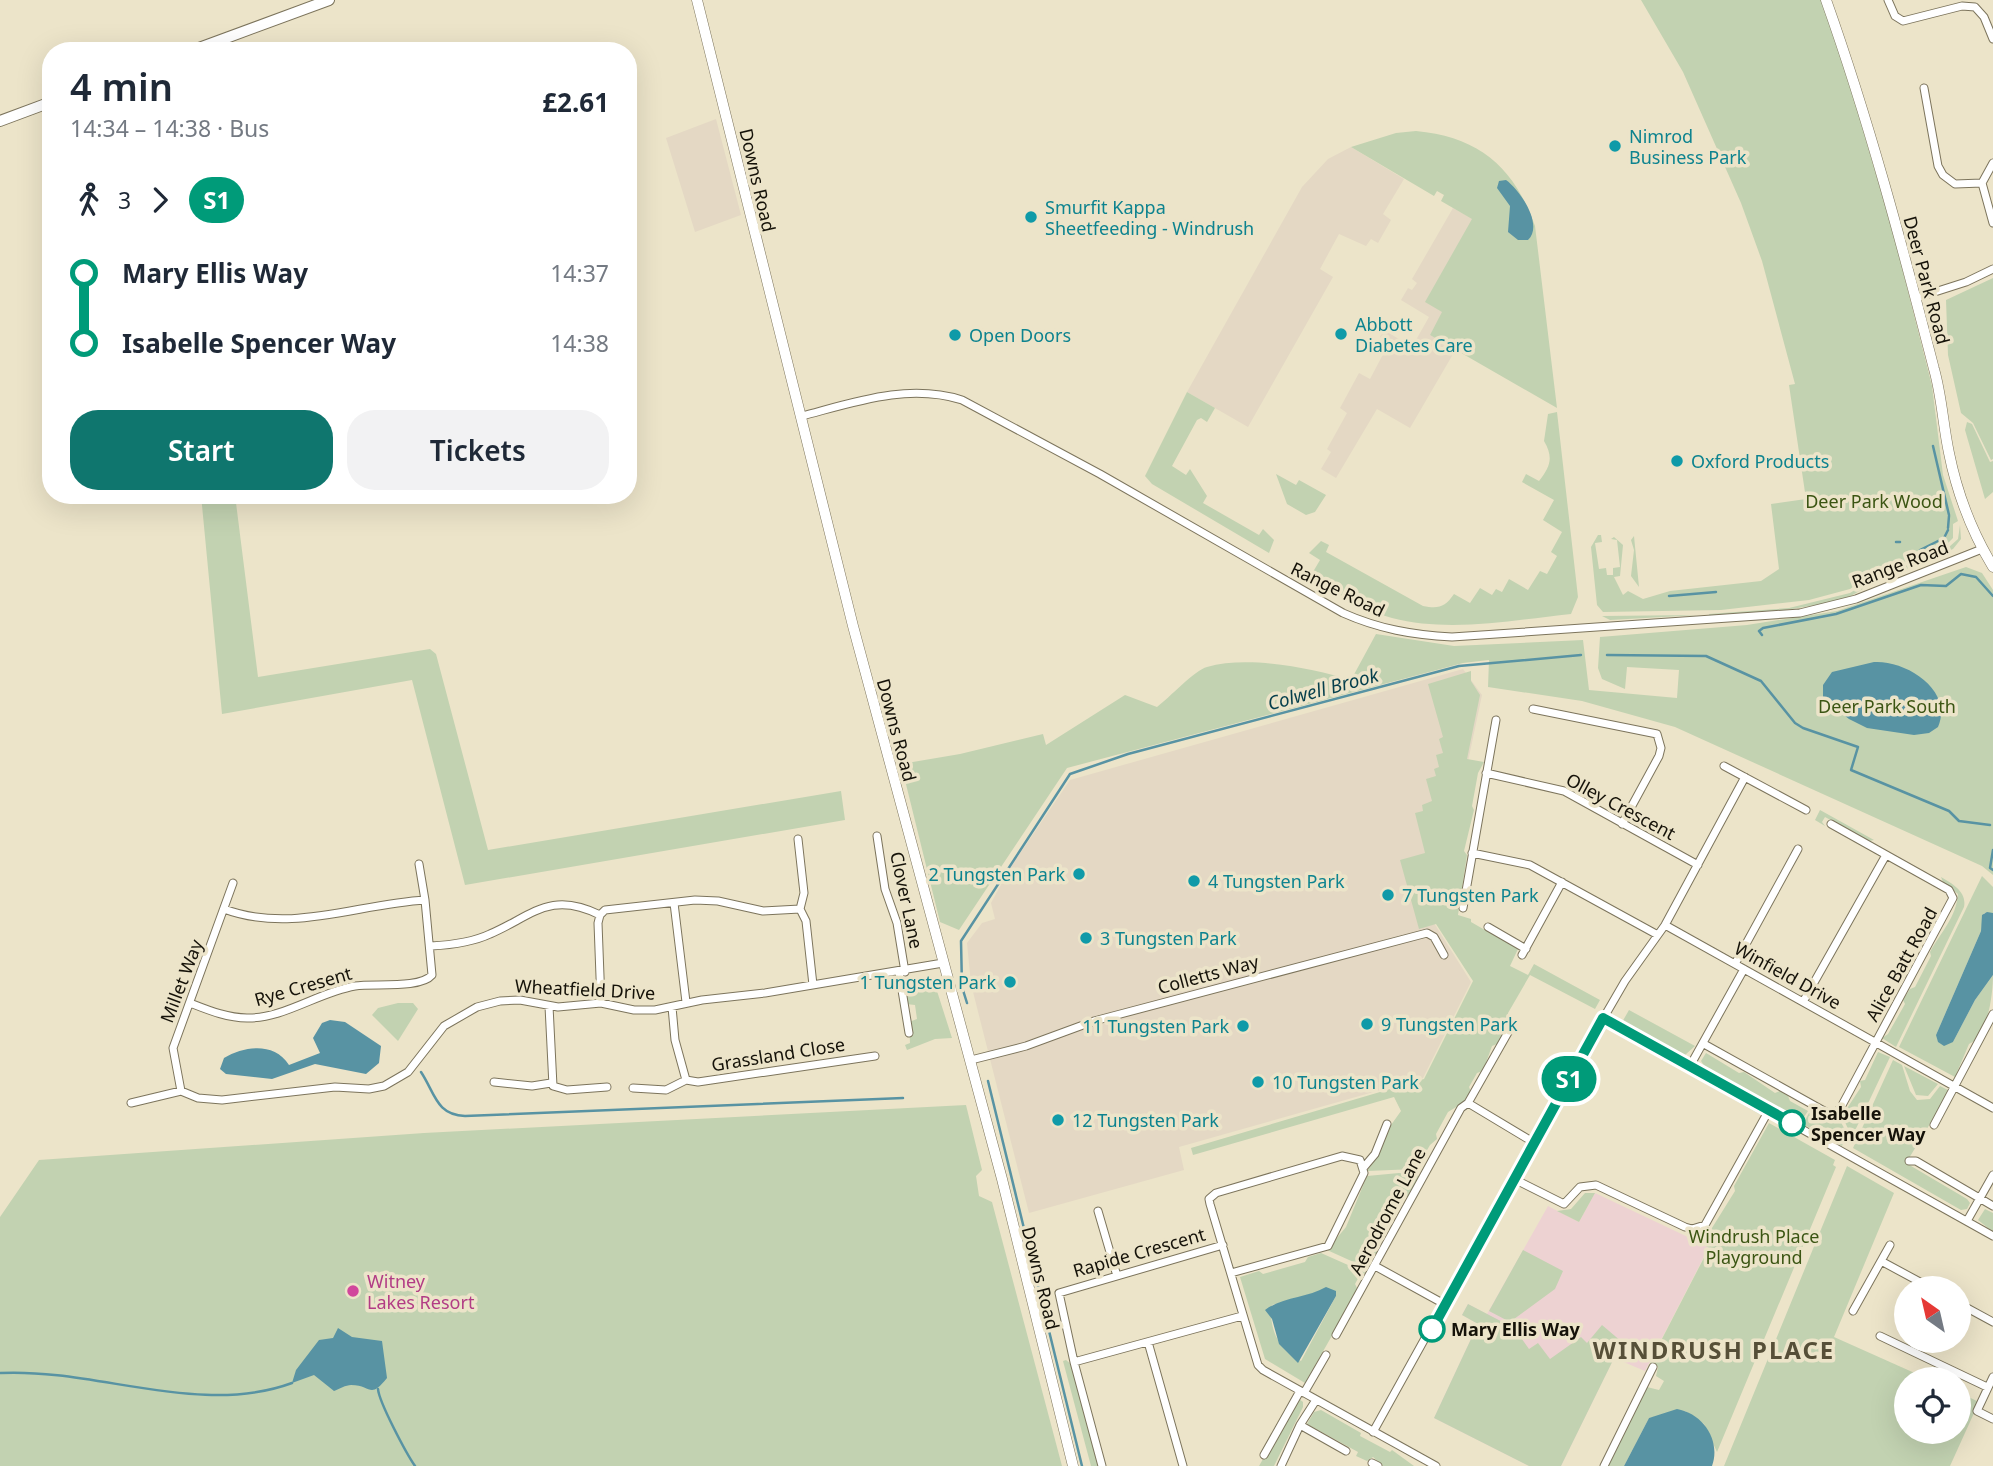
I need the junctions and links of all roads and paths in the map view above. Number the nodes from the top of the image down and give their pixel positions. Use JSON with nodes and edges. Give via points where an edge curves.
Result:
{"nodes":[{"id":1,"x":329,"y":0,"type":"edge"},
{"id":2,"x":697,"y":0,"type":"edge"},
{"id":3,"x":1826,"y":0,"type":"edge"},
{"id":4,"x":1888,"y":0,"type":"edge"},
{"id":5,"x":1993,"y":39,"type":"edge"},
{"id":6,"x":215,"y":42,"type":"edge"},
{"id":7,"x":1924,"y":88,"type":"dead end"},
{"id":8,"x":42,"y":105,"type":"edge"},
{"id":9,"x":0,"y":121,"type":"edge"},
{"id":10,"x":1993,"y":163,"type":"edge"},
{"id":11,"x":1982,"y":183,"type":"junction"},
{"id":12,"x":1993,"y":223,"type":"edge"},
{"id":13,"x":1993,"y":269,"type":"edge"},
{"id":14,"x":1916,"y":298,"type":"junction"},
{"id":15,"x":802,"y":416,"type":"junction"},
{"id":16,"x":1982,"y":549,"type":"junction"},
{"id":17,"x":1993,"y":567,"type":"edge"},
{"id":18,"x":1533,"y":709,"type":"dead end"},
{"id":19,"x":1496,"y":720,"type":"dead end"},
{"id":20,"x":1724,"y":766,"type":"dead end"},
{"id":21,"x":1486,"y":773,"type":"junction"},
{"id":22,"x":1745,"y":777,"type":"junction"},
{"id":23,"x":1806,"y":810,"type":"dead end"},
{"id":24,"x":1622,"y":824,"type":"junction"},
{"id":25,"x":1831,"y":824,"type":"dead end"},
{"id":26,"x":877,"y":836,"type":"dead end"},
{"id":27,"x":798,"y":839,"type":"dead end"},
{"id":28,"x":1798,"y":849,"type":"dead end"},
{"id":29,"x":1472,"y":853,"type":"junction"},
{"id":30,"x":1886,"y":855,"type":"junction"},
{"id":31,"x":419,"y":864,"type":"dead end"},
{"id":32,"x":1698,"y":864,"type":"junction"},
{"id":33,"x":1562,"y":882,"type":"junction"},
{"id":34,"x":233,"y":883,"type":"dead end"},
{"id":35,"x":425,"y":900,"type":"junction"},
{"id":36,"x":674,"y":903,"type":"junction"},
{"id":37,"x":1463,"y":908,"type":"dead end"},
{"id":38,"x":224,"y":909,"type":"junction"},
{"id":39,"x":800,"y":909,"type":"junction"},
{"id":40,"x":600,"y":915,"type":"junction"},
{"id":41,"x":1665,"y":925,"type":"junction"},
{"id":42,"x":1488,"y":927,"type":"dead end"},
{"id":43,"x":1656,"y":934,"type":"junction"},
{"id":44,"x":432,"y":946,"type":"junction"},
{"id":45,"x":1444,"y":956,"type":"dead end"},
{"id":46,"x":943,"y":963,"type":"junction"},
{"id":47,"x":1735,"y":964,"type":"junction"},
{"id":48,"x":1744,"y":969,"type":"junction"},
{"id":49,"x":902,"y":972,"type":"junction"},
{"id":50,"x":813,"y":985,"type":"junction"},
{"id":51,"x":686,"y":1002,"type":"junction"},
{"id":52,"x":1803,"y":1002,"type":"junction"},
{"id":53,"x":190,"y":1003,"type":"junction"},
{"id":54,"x":601,"y":1003,"type":"junction"},
{"id":55,"x":549,"y":1006,"type":"junction"},
{"id":56,"x":671,"y":1007,"type":"junction"},
{"id":57,"x":1993,"y":1014,"type":"edge"},
{"id":58,"x":1603,"y":1018,"type":"junction"},
{"id":59,"x":1510,"y":1029,"type":"dead end"},
{"id":60,"x":909,"y":1033,"type":"dead end"},
{"id":61,"x":1876,"y":1042,"type":"junction"},
{"id":62,"x":1703,"y":1044,"type":"junction"},
{"id":63,"x":875,"y":1056,"type":"dead end"},
{"id":64,"x":971,"y":1060,"type":"junction"},
{"id":65,"x":1690,"y":1066,"type":"junction"},
{"id":66,"x":686,"y":1080,"type":"junction"},
{"id":67,"x":494,"y":1082,"type":"dead end"},
{"id":68,"x":551,"y":1083,"type":"junction"},
{"id":69,"x":607,"y":1087,"type":"dead end"},
{"id":70,"x":1956,"y":1087,"type":"junction"},
{"id":71,"x":633,"y":1088,"type":"dead end"},
{"id":72,"x":181,"y":1091,"type":"junction"},
{"id":73,"x":131,"y":1103,"type":"dead end"},
{"id":74,"x":1468,"y":1103,"type":"junction"},
{"id":75,"x":1993,"y":1108,"type":"edge"},
{"id":76,"x":1769,"y":1110,"type":"junction"},
{"id":77,"x":1387,"y":1124,"type":"dead end"},
{"id":78,"x":1934,"y":1125,"type":"dead end"},
{"id":79,"x":1533,"y":1142,"type":"junction"},
{"id":80,"x":1909,"y":1161,"type":"dead end"},
{"id":81,"x":1364,"y":1167,"type":"junction"},
{"id":82,"x":1993,"y":1175,"type":"edge"},
{"id":83,"x":1514,"y":1178,"type":"junction"},
{"id":84,"x":1980,"y":1199,"type":"junction"},
{"id":85,"x":1993,"y":1206,"type":"edge"},
{"id":86,"x":1098,"y":1211,"type":"dead end"},
{"id":87,"x":1967,"y":1221,"type":"junction"},
{"id":88,"x":1993,"y":1236,"type":"edge"},
{"id":89,"x":1223,"y":1245,"type":"junction"},
{"id":90,"x":1890,"y":1245,"type":"dead end"},
{"id":91,"x":1881,"y":1261,"type":"junction"},
{"id":92,"x":1375,"y":1266,"type":"junction"},
{"id":93,"x":1231,"y":1273,"type":"junction"},
{"id":94,"x":1117,"y":1276,"type":"junction"},
{"id":95,"x":1909,"y":1276,"type":"edge"},
{"id":96,"x":1446,"y":1305,"type":"junction"},
{"id":97,"x":1971,"y":1310,"type":"edge"},
{"id":98,"x":1853,"y":1311,"type":"dead end"},
{"id":99,"x":1242,"y":1316,"type":"junction"},
{"id":100,"x":1993,"y":1322,"type":"edge"},
{"id":101,"x":1336,"y":1335,"type":"dead end"},
{"id":102,"x":1880,"y":1336,"type":"dead end"},
{"id":103,"x":1147,"y":1342,"type":"junction"},
{"id":104,"x":1326,"y":1354,"type":"dead end"},
{"id":105,"x":1074,"y":1362,"type":"junction"},
{"id":106,"x":1653,"y":1367,"type":"dead end"},
{"id":107,"x":1993,"y":1377,"type":"edge"},
{"id":108,"x":1987,"y":1387,"type":"junction"},
{"id":109,"x":1302,"y":1392,"type":"junction"},
{"id":110,"x":1316,"y":1400,"type":"junction"},
{"id":111,"x":1993,"y":1419,"type":"edge"},
{"id":112,"x":1300,"y":1424,"type":"junction"},
{"id":113,"x":1373,"y":1432,"type":"junction"},
{"id":114,"x":1346,"y":1451,"type":"dead end"},
{"id":115,"x":1264,"y":1455,"type":"dead end"},
{"id":116,"x":1073,"y":1466,"type":"edge"},
{"id":117,"x":1102,"y":1466,"type":"edge"},
{"id":118,"x":1183,"y":1466,"type":"edge"},
{"id":119,"x":1280,"y":1466,"type":"edge"},
{"id":120,"x":1436,"y":1466,"type":"edge"},
{"id":121,"x":1604,"y":1466,"type":"edge"}],
"edges":[{"from":1,"to":6,"type":"main road"},
{"from":2,"to":15,"type":"street","name":"Downs Road"},
{"from":3,"to":14,"type":"street","name":"Deer Park Road"},
{"from":4,"to":5,"type":"street","via":[[1895,16],[1903,21],[1965,5],[1975,7]]},
{"from":7,"to":11,"type":"street","via":[[1941,173],[1958,185]]},
{"from":8,"to":9,"type":"main road"},
{"from":10,"to":11,"type":"street"},
{"from":11,"to":12,"type":"street"},
{"from":13,"to":14,"type":"street"},
{"from":14,"to":16,"type":"street","name":"Deer Park Road","via":[[1938,384],[1949,456]]},
{"from":15,"to":16,"type":"street","name":"Range Road","via":[[902,392],[962,400],[1343,612],[1381,628],[1424,636],[1787,615],[1856,599]]},
{"from":15,"to":46,"type":"street","name":"Downs Road"},
{"from":16,"to":17,"type":"street","name":"Deer Park Road"},
{"from":18,"to":24,"type":"street","via":[[1657,734],[1659,756]]},
{"from":19,"to":21,"type":"street"},
{"from":20,"to":22,"type":"street"},
{"from":21,"to":24,"type":"street","name":"Olley Crescent","via":[[1564,791]]},
{"from":21,"to":29,"type":"street"},
{"from":22,"to":23,"type":"street"},
{"from":22,"to":32,"type":"street"},
{"from":24,"to":32,"type":"street","name":"Olley Crescent"},
{"from":25,"to":30,"type":"street","name":"Alice Batt Road"},
{"from":26,"to":49,"type":"street","name":"Clover Lane","via":[[885,889],[897,923]]},
{"from":27,"to":39,"type":"street","via":[[804,892]]},
{"from":28,"to":47,"type":"street"},
{"from":29,"to":33,"type":"street","via":[[1525,863]]},
{"from":29,"to":37,"type":"street"},
{"from":30,"to":52,"type":"street"},
{"from":30,"to":61,"type":"street","name":"Alice Batt Road","via":[[1949,890],[1953,898]]},
{"from":31,"to":35,"type":"street","name":"Rye Cresent"},
{"from":32,"to":41,"type":"street"},
{"from":33,"to":42,"type":"street","via":[[1524,952]]},
{"from":33,"to":43,"type":"street"},
{"from":34,"to":38,"type":"street","name":"Millet Way"},
{"from":35,"to":38,"type":"street","via":[[282,919],[256,920]]},
{"from":35,"to":44,"type":"street","name":"Rye Cresent"},
{"from":36,"to":39,"type":"street","via":[[707,900],[763,911]]},
{"from":36,"to":40,"type":"street","via":[[611,909]]},
{"from":36,"to":51,"type":"street"},
{"from":38,"to":53,"type":"street","name":"Millet Way"},
{"from":39,"to":50,"type":"street","via":[[806,921]]},
{"from":40,"to":44,"type":"street","via":[[582,906],[539,907],[486,936]]},
{"from":40,"to":54,"type":"street"},
{"from":41,"to":43,"type":"street"},
{"from":41,"to":47,"type":"street","name":"Winfield Drive"},
{"from":43,"to":58,"type":"street"},
{"from":44,"to":53,"type":"street","name":"Rye Cresent","via":[[432,975],[418,982],[331,991],[259,1017],[229,1016]]},
{"from":45,"to":64,"type":"street","name":"Colletts Way","via":[[1427,933],[1094,1021]]},
{"from":46,"to":49,"type":"street","name":"Wheatfield Drive"},
{"from":46,"to":64,"type":"street","name":"Downs Road"},
{"from":47,"to":48,"type":"street","name":"Winfield Drive"},
{"from":48,"to":52,"type":"street","name":"Winfield Drive"},
{"from":48,"to":62,"type":"street"},
{"from":49,"to":50,"type":"street","name":"Wheatfield Drive"},
{"from":49,"to":60,"type":"street","name":"Clover Lane"},
{"from":50,"to":51,"type":"street","name":"Wheatfield Drive"},
{"from":51,"to":56,"type":"street","name":"Wheatfield Drive"},
{"from":52,"to":61,"type":"street","name":"Winfield Drive"},
{"from":53,"to":72,"type":"street","name":"Millet Way","via":[[173,1048]]},
{"from":54,"to":55,"type":"street","name":"Wheatfield Drive"},
{"from":54,"to":56,"type":"street","name":"Wheatfield Drive","via":[[640,1011]]},
{"from":55,"to":68,"type":"street"},
{"from":55,"to":72,"type":"street","name":"Wheatfield Drive","via":[[500,1001],[460,1015],[432,1038],[408,1072],[384,1086],[222,1100]]},
{"from":56,"to":66,"type":"street"},
{"from":57,"to":70,"type":"street"},
{"from":58,"to":65,"type":"street"},
{"from":58,"to":79,"type":"street"},
{"from":59,"to":74,"type":"street","name":"Aerodrome Lane"},
{"from":61,"to":62,"type":"street","via":[[1833,1114]]},
{"from":61,"to":70,"type":"street","name":"Winfield Drive"},
{"from":62,"to":65,"type":"street"},
{"from":63,"to":66,"type":"street","name":"Grassland Close"},
{"from":64,"to":116,"type":"street","name":"Downs Road"},
{"from":65,"to":76,"type":"street"},
{"from":66,"to":71,"type":"street","name":"Grassland Close","via":[[666,1090]]},
{"from":67,"to":68,"type":"street"},
{"from":68,"to":69,"type":"street","via":[[567,1090]]},
{"from":70,"to":75,"type":"street","name":"Winfield Drive"},
{"from":70,"to":78,"type":"street"},
{"from":72,"to":73,"type":"street","name":"Wheatfield Drive"},
{"from":74,"to":79,"type":"street"},
{"from":74,"to":92,"type":"street","name":"Aerodrome Lane","via":[[1461,1108]]},
{"from":76,"to":83,"type":"street","via":[[1705,1225],[1699,1228],[1685,1227],[1596,1185],[1580,1187],[1564,1204]]},
{"from":76,"to":87,"type":"street"},
{"from":77,"to":81,"type":"street","via":[[1375,1154]]},
{"from":79,"to":83,"type":"street"},
{"from":80,"to":84,"type":"street"},
{"from":81,"to":89,"type":"street","via":[[1357,1158],[1342,1156],[1212,1195],[1210,1204]]},
{"from":81,"to":93,"type":"street","via":[[1328,1246]]},
{"from":82,"to":84,"type":"street"},
{"from":83,"to":96,"type":"street"},
{"from":84,"to":85,"type":"street"},
{"from":84,"to":87,"type":"street"},
{"from":86,"to":94,"type":"street"},
{"from":87,"to":88,"type":"street"},
{"from":89,"to":93,"type":"street"},
{"from":89,"to":94,"type":"street","name":"Rapide Crescent"},
{"from":90,"to":91,"type":"street"},
{"from":91,"to":95,"type":"street"},
{"from":91,"to":98,"type":"street"},
{"from":92,"to":96,"type":"street"},
{"from":92,"to":101,"type":"street","name":"Aerodrome Lane"},
{"from":93,"to":99,"type":"street"},
{"from":94,"to":105,"type":"street","name":"Rapide Crescent","via":[[1059,1293]]},
{"from":96,"to":113,"type":"street"},
{"from":97,"to":100,"type":"street"},
{"from":99,"to":103,"type":"street"},
{"from":99,"to":109,"type":"street","via":[[1258,1365]]},
{"from":102,"to":108,"type":"street"},
{"from":103,"to":105,"type":"street"},
{"from":103,"to":118,"type":"street"},
{"from":104,"to":109,"type":"street"},
{"from":105,"to":117,"type":"street"},
{"from":106,"to":121,"type":"street"},
{"from":107,"to":108,"type":"street"},
{"from":108,"to":111,"type":"street","via":[[1976,1411]]},
{"from":109,"to":110,"type":"street"},
{"from":109,"to":115,"type":"street"},
{"from":110,"to":112,"type":"street"},
{"from":110,"to":113,"type":"street"},
{"from":112,"to":114,"type":"street"},
{"from":112,"to":119,"type":"street"},
{"from":113,"to":120,"type":"street"}]}
